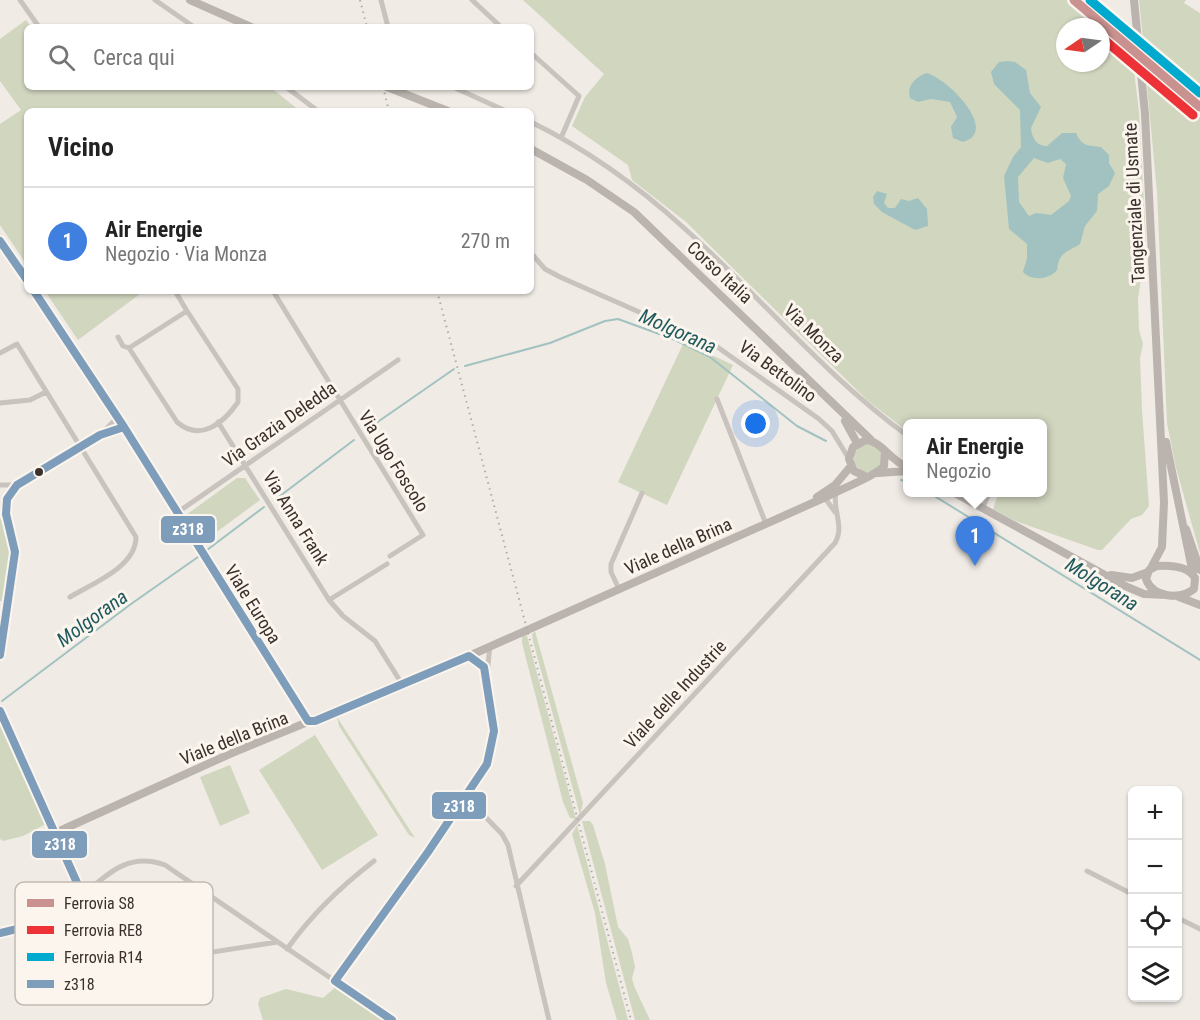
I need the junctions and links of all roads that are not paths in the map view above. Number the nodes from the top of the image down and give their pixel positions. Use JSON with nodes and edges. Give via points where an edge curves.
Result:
{"nodes":[{"id":1,"x":20,"y":0,"type":"edge"},
{"id":2,"x":155,"y":0,"type":"edge"},
{"id":3,"x":190,"y":0,"type":"edge"},
{"id":4,"x":381,"y":0,"type":"edge"},
{"id":5,"x":472,"y":0,"type":"edge"},
{"id":6,"x":1134,"y":0,"type":"edge"},
{"id":7,"x":37,"y":24,"type":"edge"},
{"id":8,"x":190,"y":24,"type":"edge"},
{"id":9,"x":244,"y":24,"type":"edge"},
{"id":10,"x":387,"y":24,"type":"edge"},
{"id":11,"x":498,"y":24,"type":"edge"},
{"id":12,"x":534,"y":56,"type":"edge"},
{"id":13,"x":290,"y":90,"type":"edge"},
{"id":14,"x":395,"y":90,"type":"edge"},
{"id":15,"x":460,"y":90,"type":"edge"},
{"id":16,"x":314,"y":108,"type":"edge"},
{"id":17,"x":440,"y":108,"type":"edge"},
{"id":18,"x":499,"y":108,"type":"edge"},
{"id":19,"x":534,"y":124,"type":"edge"},
{"id":20,"x":561,"y":138,"type":"junction"},
{"id":21,"x":534,"y":151,"type":"edge"},
{"id":22,"x":0,"y":242,"type":"edge"},
{"id":23,"x":534,"y":256,"type":"edge"},
{"id":24,"x":24,"y":276,"type":"edge"},
{"id":25,"x":36,"y":294,"type":"edge"},
{"id":26,"x":177,"y":294,"type":"edge"},
{"id":27,"x":275,"y":294,"type":"edge"},
{"id":28,"x":188,"y":311,"type":"junction"},
{"id":29,"x":118,"y":337,"type":"dead end"},
{"id":30,"x":129,"y":348,"type":"junction"},
{"id":31,"x":0,"y":353,"type":"edge"},
{"id":32,"x":398,"y":360,"type":"dead end"},
{"id":33,"x":46,"y":392,"type":"junction"},
{"id":34,"x":717,"y":399,"type":"dead end"},
{"id":35,"x":339,"y":400,"type":"junction"},
{"id":36,"x":0,"y":403,"type":"edge"},
{"id":37,"x":1160,"y":405,"type":"junction"},
{"id":38,"x":118,"y":417,"type":"junction"},
{"id":39,"x":843,"y":417,"type":"junction"},
{"id":40,"x":219,"y":422,"type":"junction"},
{"id":41,"x":124,"y":427,"type":"junction"},
{"id":42,"x":903,"y":432,"type":"edge"},
{"id":43,"x":100,"y":435,"type":"junction"},
{"id":44,"x":871,"y":440,"type":"junction"},
{"id":45,"x":839,"y":445,"type":"junction"},
{"id":46,"x":855,"y":445,"type":"junction"},
{"id":47,"x":79,"y":448,"type":"junction"},
{"id":48,"x":885,"y":452,"type":"junction"},
{"id":49,"x":850,"y":463,"type":"junction"},
{"id":50,"x":245,"y":466,"type":"junction"},
{"id":51,"x":903,"y":466,"type":"edge"},
{"id":52,"x":903,"y":470,"type":"edge"},
{"id":53,"x":878,"y":473,"type":"junction"},
{"id":54,"x":869,"y":477,"type":"junction"},
{"id":55,"x":0,"y":485,"type":"edge"},
{"id":56,"x":18,"y":485,"type":"junction"},
{"id":57,"x":836,"y":488,"type":"junction"},
{"id":58,"x":642,"y":493,"type":"dead end"},
{"id":59,"x":826,"y":497,"type":"junction"},
{"id":60,"x":962,"y":497,"type":"edge"},
{"id":61,"x":988,"y":497,"type":"edge"},
{"id":62,"x":802,"y":508,"type":"junction"},
{"id":63,"x":982,"y":509,"type":"junction"},
{"id":64,"x":178,"y":512,"type":"junction"},
{"id":65,"x":838,"y":515,"type":"junction"},
{"id":66,"x":766,"y":524,"type":"junction"},
{"id":67,"x":390,"y":555,"type":"dead end"},
{"id":68,"x":387,"y":564,"type":"dead end"},
{"id":69,"x":1150,"y":570,"type":"junction"},
{"id":70,"x":1100,"y":573,"type":"junction"},
{"id":71,"x":1197,"y":579,"type":"edge"},
{"id":72,"x":619,"y":588,"type":"junction"},
{"id":73,"x":1171,"y":596,"type":"junction"},
{"id":74,"x":70,"y":597,"type":"dead end"},
{"id":75,"x":329,"y":600,"type":"junction"},
{"id":76,"x":1200,"y":605,"type":"edge"},
{"id":77,"x":490,"y":646,"type":"junction"},
{"id":78,"x":0,"y":655,"type":"edge"},
{"id":79,"x":469,"y":656,"type":"junction"},
{"id":80,"x":487,"y":674,"type":"junction"},
{"id":81,"x":403,"y":684,"type":"junction"},
{"id":82,"x":0,"y":711,"type":"edge"},
{"id":83,"x":308,"y":721,"type":"junction"},
{"id":84,"x":465,"y":796,"type":"junction"},
{"id":85,"x":55,"y":833,"type":"junction"},
{"id":86,"x":374,"y":861,"type":"dead end"},
{"id":87,"x":1087,"y":870,"type":"dead end"},
{"id":88,"x":77,"y":882,"type":"edge"},
{"id":89,"x":99,"y":882,"type":"edge"},
{"id":90,"x":190,"y":882,"type":"edge"},
{"id":91,"x":516,"y":886,"type":"junction"},
{"id":92,"x":1128,"y":892,"type":"edge"},
{"id":93,"x":213,"y":898,"type":"edge"},
{"id":94,"x":1182,"y":920,"type":"edge"},
{"id":95,"x":15,"y":929,"type":"edge"},
{"id":96,"x":1200,"y":929,"type":"edge"},
{"id":97,"x":0,"y":933,"type":"edge"},
{"id":98,"x":277,"y":942,"type":"junction"},
{"id":99,"x":287,"y":950,"type":"junction"},
{"id":100,"x":213,"y":952,"type":"edge"},
{"id":101,"x":335,"y":981,"type":"junction"},
{"id":102,"x":392,"y":1020,"type":"edge"},
{"id":103,"x":549,"y":1020,"type":"edge"}],
"edges":[{"from":1,"to":7,"type":"street"},
{"from":2,"to":8,"type":"street"},
{"from":3,"to":9,"type":"main road"},
{"from":4,"to":10,"type":"street"},
{"from":5,"to":11,"type":"street"},
{"from":6,"to":37,"type":"main road","name":"Tangenziale di Usmate","via":[[1145,114]]},
{"from":12,"to":20,"type":"street","via":[[579,96]]},
{"from":13,"to":16,"type":"street"},
{"from":14,"to":17,"type":"main road"},
{"from":15,"to":18,"type":"street"},
{"from":19,"to":20,"type":"street","name":"Via Monza"},
{"from":20,"to":42,"type":"street","name":"Via Monza","via":[[683,227],[866,406]]},
{"from":21,"to":39,"type":"main road","name":"Corso Italia","via":[[634,212]]},
{"from":22,"to":24,"type":"main road"},
{"from":23,"to":45,"type":"street","name":"Via Bettolino","via":[[545,269],[560,277],[728,354],[819,419]]},
{"from":25,"to":38,"type":"main road","name":"Viale Europa"},
{"from":26,"to":28,"type":"street"},
{"from":27,"to":35,"type":"street"},
{"from":28,"to":30,"type":"street"},
{"from":28,"to":40,"type":"street","via":[[239,395],[233,409]]},
{"from":29,"to":30,"type":"street"},
{"from":30,"to":40,"type":"street","via":[[186,430],[207,430]]},
{"from":31,"to":33,"type":"street","via":[[17,344]]},
{"from":32,"to":35,"type":"street","name":"Via Grazia Deledda"},
{"from":33,"to":36,"type":"street","via":[[30,400]]},
{"from":33,"to":47,"type":"street"},
{"from":34,"to":66,"type":"street"},
{"from":35,"to":50,"type":"street","name":"Via Grazia Deledda"},
{"from":35,"to":67,"type":"street","name":"Via Ugo Foscolo","via":[[423,536]]},
{"from":37,"to":69,"type":"main road","via":[[1164,534],[1161,551]]},
{"from":37,"to":71,"type":"main road","via":[[1176,498]]},
{"from":38,"to":41,"type":"main road","name":"Viale Europa"},
{"from":38,"to":43,"type":"street"},
{"from":39,"to":44,"type":"main road","name":"Corso Italia"},
{"from":39,"to":46,"type":"main road"},
{"from":40,"to":50,"type":"street","name":"Via Anna Frank"},
{"from":41,"to":43,"type":"street"},
{"from":41,"to":64,"type":"main road","name":"Viale Europa"},
{"from":43,"to":47,"type":"street"},
{"from":44,"to":46,"type":"main road"},
{"from":44,"to":48,"type":"main road"},
{"from":45,"to":46,"type":"street"},
{"from":45,"to":49,"type":"street","name":"Via Bettolino"},
{"from":46,"to":49,"type":"main road"},
{"from":47,"to":56,"type":"street"},
{"from":47,"to":74,"type":"street","via":[[136,537],[136,549],[128,560]]},
{"from":48,"to":51,"type":"main road"},
{"from":48,"to":53,"type":"main road","via":[[884,466]]},
{"from":49,"to":54,"type":"main road","via":[[858,474]]},
{"from":49,"to":57,"type":"main road","name":"Viale della Brina"},
{"from":50,"to":64,"type":"street","name":"Via Grazia Deledda"},
{"from":50,"to":75,"type":"street","name":"Via Anna Frank"},
{"from":52,"to":53,"type":"main road"},
{"from":53,"to":54,"type":"main road"},
{"from":54,"to":57,"type":"main road","name":"Viale della Brina"},
{"from":55,"to":56,"type":"street"},
{"from":56,"to":78,"type":"street","via":[[7,498],[6,514],[15,552]]},
{"from":57,"to":59,"type":"main road","name":"Viale della Brina"},
{"from":57,"to":62,"type":"main road","name":"Viale della Brina"},
{"from":57,"to":65,"type":"street","name":"Viale delle Industrie"},
{"from":58,"to":72,"type":"street","via":[[611,564]]},
{"from":59,"to":62,"type":"main road","name":"Viale della Brina"},
{"from":59,"to":65,"type":"street"},
{"from":60,"to":63,"type":"main road"},
{"from":61,"to":63,"type":"street"},
{"from":62,"to":66,"type":"main road","name":"Viale della Brina"},
{"from":63,"to":70,"type":"main road"},
{"from":64,"to":83,"type":"main road","name":"Viale Europa"},
{"from":65,"to":91,"type":"street","name":"Viale delle Industrie","via":[[839,536],[835,543]]},
{"from":66,"to":72,"type":"main road","name":"Viale della Brina"},
{"from":68,"to":75,"type":"street"},
{"from":69,"to":70,"type":"main road","via":[[1128,578]]},
{"from":69,"to":71,"type":"main road","via":[[1173,566]]},
{"from":69,"to":73,"type":"main road","via":[[1149,586]]},
{"from":70,"to":73,"type":"main road","via":[[1144,594]]},
{"from":71,"to":73,"type":"main road","via":[[1191,592]]},
{"from":72,"to":77,"type":"main road","name":"Viale della Brina"},
{"from":73,"to":76,"type":"main road"},
{"from":75,"to":81,"type":"street","name":"Via Anna Frank","via":[[375,641]]},
{"from":77,"to":79,"type":"main road","name":"Viale della Brina"},
{"from":77,"to":80,"type":"street"},
{"from":79,"to":80,"type":"street"},
{"from":79,"to":81,"type":"main road","name":"Viale della Brina"},
{"from":80,"to":84,"type":"street","via":[[494,739],[484,770]]},
{"from":81,"to":83,"type":"main road","name":"Viale della Brina"},
{"from":82,"to":85,"type":"street"},
{"from":83,"to":85,"type":"main road","name":"Viale della Brina"},
{"from":84,"to":91,"type":"street","via":[[505,839]]},
{"from":84,"to":101,"type":"street"},
{"from":85,"to":88,"type":"main road"},
{"from":86,"to":99,"type":"street","via":[[332,895]]},
{"from":87,"to":92,"type":"street"},
{"from":89,"to":90,"type":"street","via":[[124,864],[152,860]]},
{"from":91,"to":103,"type":"street"},
{"from":93,"to":98,"type":"street"},
{"from":94,"to":96,"type":"street"},
{"from":95,"to":97,"type":"main road"},
{"from":98,"to":99,"type":"street"},
{"from":98,"to":100,"type":"street"},
{"from":99,"to":101,"type":"street"},
{"from":101,"to":102,"type":"street"}]}
